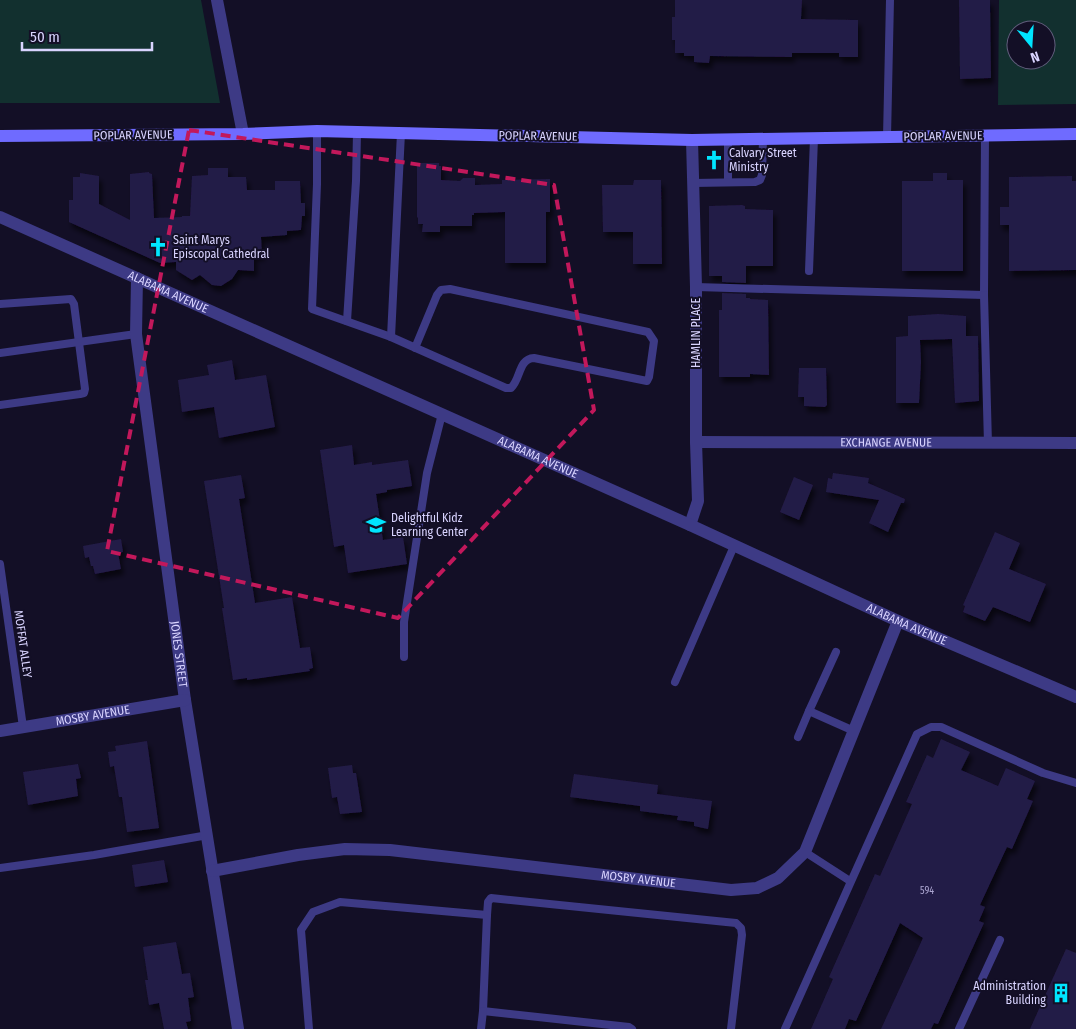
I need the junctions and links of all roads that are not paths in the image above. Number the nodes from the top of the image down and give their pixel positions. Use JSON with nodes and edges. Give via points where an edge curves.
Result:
{"nodes":[{"id":1,"x":217,"y":0,"type":"edge"},
{"id":2,"x":890,"y":0,"type":"edge"},
{"id":3,"x":317,"y":131,"type":"junction"},
{"id":4,"x":357,"y":132,"type":"junction"},
{"id":5,"x":401,"y":133,"type":"junction"},
{"id":6,"x":242,"y":134,"type":"junction"},
{"id":7,"x":1076,"y":134,"type":"edge"},
{"id":8,"x":0,"y":136,"type":"edge"},
{"id":9,"x":985,"y":136,"type":"junction"},
{"id":10,"x":887,"y":137,"type":"junction"},
{"id":11,"x":814,"y":138,"type":"junction"},
{"id":12,"x":728,"y":139,"type":"junction"},
{"id":13,"x":763,"y":139,"type":"junction"},
{"id":14,"x":692,"y":140,"type":"junction"},
{"id":15,"x":728,"y":182,"type":"junction"},
{"id":16,"x":693,"y":183,"type":"junction"},
{"id":17,"x":0,"y":217,"type":"edge"},
{"id":18,"x":809,"y":271,"type":"dead end"},
{"id":19,"x":137,"y":278,"type":"junction"},
{"id":20,"x":696,"y":288,"type":"junction"},
{"id":21,"x":984,"y":295,"type":"junction"},
{"id":22,"x":0,"y":304,"type":"edge"},
{"id":23,"x":347,"y":320,"type":"junction"},
{"id":24,"x":136,"y":334,"type":"junction"},
{"id":25,"x":391,"y":337,"type":"junction"},
{"id":26,"x":79,"y":343,"type":"junction"},
{"id":27,"x":416,"y":348,"type":"junction"},
{"id":28,"x":0,"y":353,"type":"edge"},
{"id":29,"x":0,"y":405,"type":"edge"},
{"id":30,"x":442,"y":414,"type":"junction"},
{"id":31,"x":696,"y":442,"type":"junction"},
{"id":32,"x":1076,"y":443,"type":"edge"},
{"id":33,"x":988,"y":444,"type":"junction"},
{"id":34,"x":690,"y":525,"type":"junction"},
{"id":35,"x":734,"y":546,"type":"junction"},
{"id":36,"x":0,"y":564,"type":"edge"},
{"id":37,"x":898,"y":621,"type":"junction"},
{"id":38,"x":836,"y":652,"type":"dead end"},
{"id":39,"x":404,"y":657,"type":"dead end"},
{"id":40,"x":675,"y":682,"type":"dead end"},
{"id":41,"x":1076,"y":697,"type":"edge"},
{"id":42,"x":185,"y":700,"type":"junction"},
{"id":43,"x":809,"y":712,"type":"junction"},
{"id":44,"x":23,"y":727,"type":"junction"},
{"id":45,"x":0,"y":731,"type":"edge"},
{"id":46,"x":854,"y":731,"type":"junction"},
{"id":47,"x":798,"y":737,"type":"dead end"},
{"id":48,"x":1076,"y":783,"type":"edge"},
{"id":49,"x":208,"y":835,"type":"junction"},
{"id":50,"x":805,"y":852,"type":"junction"},
{"id":51,"x":0,"y":868,"type":"edge"},
{"id":52,"x":212,"y":871,"type":"junction"},
{"id":53,"x":850,"y":881,"type":"junction"},
{"id":54,"x":487,"y":915,"type":"junction"},
{"id":55,"x":1000,"y":940,"type":"dead end"},
{"id":56,"x":483,"y":1010,"type":"junction"},
{"id":57,"x":238,"y":1029,"type":"edge"},
{"id":58,"x":309,"y":1029,"type":"edge"},
{"id":59,"x":481,"y":1029,"type":"edge"},
{"id":60,"x":632,"y":1029,"type":"edge"},
{"id":61,"x":731,"y":1029,"type":"edge"},
{"id":62,"x":785,"y":1029,"type":"edge"},
{"id":63,"x":959,"y":1029,"type":"edge"}],
"edges":[{"from":1,"to":6,"type":"street"},
{"from":2,"to":10,"type":"lane"},
{"from":3,"to":4,"type":"main road","name":"POPLAR AVENUE"},
{"from":3,"to":6,"type":"main road","name":"POPLAR AVENUE"},
{"from":3,"to":23,"type":"lane","via":[[312,309]]},
{"from":4,"to":5,"type":"main road","name":"POPLAR AVENUE"},
{"from":4,"to":23,"type":"lane"},
{"from":5,"to":14,"type":"main road","name":"POPLAR AVENUE"},
{"from":5,"to":25,"type":"lane"},
{"from":6,"to":8,"type":"main road","name":"POPLAR AVENUE"},
{"from":7,"to":9,"type":"main road","name":"POPLAR AVENUE"},
{"from":9,"to":10,"type":"main road","name":"POPLAR AVENUE"},
{"from":9,"to":21,"type":"lane"},
{"from":10,"to":11,"type":"main road","name":"POPLAR AVENUE"},
{"from":11,"to":13,"type":"main road","name":"POPLAR AVENUE"},
{"from":11,"to":18,"type":"lane"},
{"from":12,"to":13,"type":"main road","name":"POPLAR AVENUE"},
{"from":12,"to":14,"type":"main road","name":"POPLAR AVENUE"},
{"from":12,"to":15,"type":"lane"},
{"from":13,"to":15,"type":"lane","via":[[760,180]]},
{"from":14,"to":16,"type":"street","name":"HAMLIN PLACE"},
{"from":15,"to":16,"type":"lane"},
{"from":16,"to":20,"type":"street","name":"HAMLIN PLACE"},
{"from":17,"to":19,"type":"street","name":"ALABAMA AVENUE"},
{"from":19,"to":24,"type":"street","name":"JONES STREET"},
{"from":19,"to":30,"type":"street","name":"ALABAMA AVENUE"},
{"from":20,"to":21,"type":"lane"},
{"from":20,"to":31,"type":"street","name":"HAMLIN PLACE"},
{"from":21,"to":33,"type":"lane"},
{"from":22,"to":26,"type":"lane","via":[[71,299]]},
{"from":23,"to":25,"type":"lane"},
{"from":24,"to":26,"type":"lane"},
{"from":24,"to":42,"type":"street","name":"JONES STREET"},
{"from":25,"to":27,"type":"lane"},
{"from":26,"to":28,"type":"lane"},
{"from":26,"to":29,"type":"lane","via":[[84,392]]},
{"from":27,"to":27,"type":"lane","via":[[511,388],[528,358],[647,381],[654,341],[648,332],[450,289],[441,290],[438,295]]},
{"from":30,"to":34,"type":"street","name":"ALABAMA AVENUE"},
{"from":30,"to":39,"type":"lane","via":[[427,473],[404,622]]},
{"from":31,"to":33,"type":"street","name":"EXCHANGE AVENUE"},
{"from":31,"to":34,"type":"street","name":"HAMLIN PLACE","via":[[698,501]]},
{"from":32,"to":33,"type":"street","name":"EXCHANGE AVENUE"},
{"from":34,"to":35,"type":"street","name":"ALABAMA AVENUE"},
{"from":35,"to":37,"type":"street","name":"ALABAMA AVENUE"},
{"from":35,"to":40,"type":"lane"},
{"from":36,"to":44,"type":"lane","name":"MOFFAT ALLEY"},
{"from":37,"to":41,"type":"street","name":"ALABAMA AVENUE"},
{"from":37,"to":46,"type":"street","name":"MOSBY AVENUE"},
{"from":38,"to":43,"type":"lane"},
{"from":42,"to":44,"type":"street","name":"MOSBY AVENUE"},
{"from":42,"to":49,"type":"street","name":"JONES STREET"},
{"from":43,"to":46,"type":"lane"},
{"from":43,"to":47,"type":"lane"},
{"from":44,"to":45,"type":"street","name":"MOSBY AVENUE"},
{"from":46,"to":50,"type":"street","name":"MOSBY AVENUE"},
{"from":48,"to":53,"type":"lane","via":[[1043,773],[941,727],[931,727],[917,734]]},
{"from":49,"to":51,"type":"lane"},
{"from":49,"to":52,"type":"street","name":"JONES STREET"},
{"from":50,"to":52,"type":"street","name":"MOSBY AVENUE","via":[[778,878],[757,888],[731,890],[390,850],[345,849]]},
{"from":50,"to":53,"type":"lane"},
{"from":52,"to":57,"type":"street","name":"JONES STREET"},
{"from":53,"to":62,"type":"lane"},
{"from":54,"to":56,"type":"lane"},
{"from":54,"to":58,"type":"lane","via":[[340,902],[313,912],[301,930]]},
{"from":54,"to":61,"type":"lane","via":[[488,902],[492,898],[736,923],[742,935]]},
{"from":55,"to":63,"type":"lane"},
{"from":56,"to":59,"type":"lane"},
{"from":56,"to":60,"type":"lane"}]}
